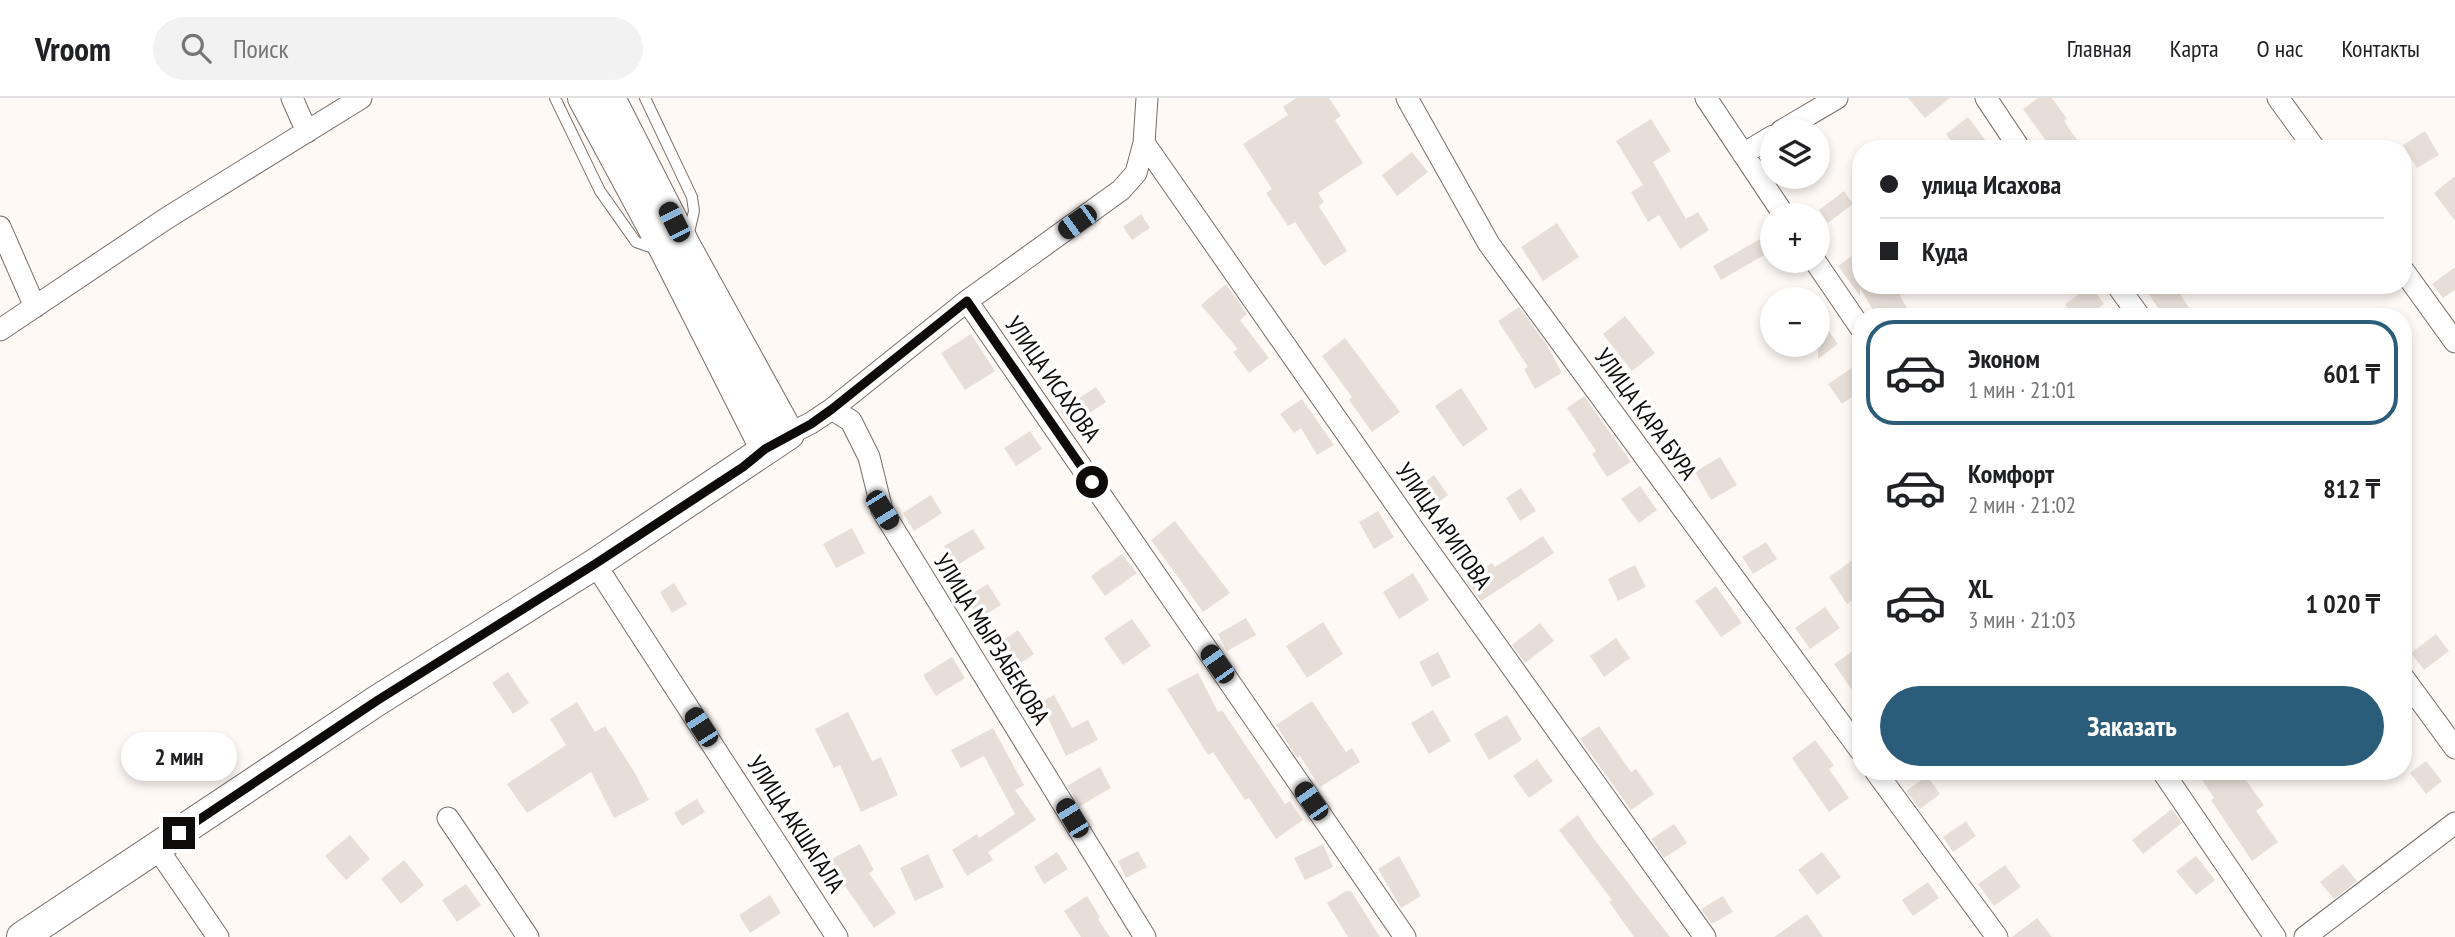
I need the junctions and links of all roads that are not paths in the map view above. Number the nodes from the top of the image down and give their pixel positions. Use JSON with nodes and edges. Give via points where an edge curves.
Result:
{"nodes":[{"id":1,"x":292,"y":98,"type":"edge"},
{"id":2,"x":361,"y":98,"type":"edge"},
{"id":3,"x":555,"y":98,"type":"edge"},
{"id":4,"x":583,"y":98,"type":"edge"},
{"id":5,"x":610,"y":98,"type":"edge"},
{"id":6,"x":645,"y":98,"type":"edge"},
{"id":7,"x":1147,"y":98,"type":"edge"},
{"id":8,"x":1407,"y":98,"type":"edge"},
{"id":9,"x":1706,"y":98,"type":"edge"},
{"id":10,"x":1837,"y":98,"type":"edge"},
{"id":11,"x":1986,"y":98,"type":"edge"},
{"id":12,"x":2278,"y":98,"type":"edge"},
{"id":13,"x":1801,"y":119,"type":"edge"},
{"id":14,"x":307,"y":132,"type":"junction"},
{"id":15,"x":2014,"y":140,"type":"edge"},
{"id":16,"x":2308,"y":140,"type":"edge"},
{"id":17,"x":1144,"y":143,"type":"junction"},
{"id":18,"x":1760,"y":144,"type":"edge"},
{"id":19,"x":1743,"y":154,"type":"junction"},
{"id":20,"x":1776,"y":203,"type":"edge"},
{"id":21,"x":0,"y":227,"type":"edge"},
{"id":22,"x":676,"y":249,"type":"junction"},
{"id":23,"x":1823,"y":273,"type":"edge"},
{"id":24,"x":2412,"y":282,"type":"edge"},
{"id":25,"x":967,"y":301,"type":"junction"},
{"id":26,"x":35,"y":307,"type":"junction"},
{"id":27,"x":1852,"y":315,"type":"edge"},
{"id":28,"x":0,"y":330,"type":"edge"},
{"id":29,"x":2455,"y":342,"type":"edge"},
{"id":30,"x":832,"y":409,"type":"junction"},
{"id":31,"x":777,"y":441,"type":"junction"},
{"id":32,"x":595,"y":564,"type":"junction"},
{"id":33,"x":2412,"y":689,"type":"edge"},
{"id":34,"x":1852,"y":739,"type":"edge"},
{"id":35,"x":2455,"y":748,"type":"edge"},
{"id":36,"x":1882,"y":780,"type":"edge"},
{"id":37,"x":2168,"y":780,"type":"edge"},
{"id":38,"x":448,"y":818,"type":"dead end"},
{"id":39,"x":2455,"y":823,"type":"edge"},
{"id":40,"x":157,"y":848,"type":"junction"},
{"id":41,"x":22,"y":937,"type":"edge"},
{"id":42,"x":218,"y":937,"type":"edge"},
{"id":43,"x":528,"y":937,"type":"edge"},
{"id":44,"x":837,"y":937,"type":"edge"},
{"id":45,"x":1145,"y":937,"type":"edge"},
{"id":46,"x":1405,"y":937,"type":"edge"},
{"id":47,"x":1705,"y":937,"type":"edge"},
{"id":48,"x":1997,"y":937,"type":"edge"},
{"id":49,"x":2275,"y":937,"type":"edge"},
{"id":50,"x":2305,"y":937,"type":"edge"}],
"edges":[{"from":1,"to":14,"type":"street"},
{"from":2,"to":14,"type":"street"},
{"from":3,"to":22,"type":"lane","via":[[600,191],[636,242]]},
{"from":4,"to":22,"type":"main road"},
{"from":5,"to":22,"type":"main road"},
{"from":6,"to":22,"type":"lane","via":[[692,197],[694,211]]},
{"from":7,"to":17,"type":"street"},
{"from":8,"to":34,"type":"street","name":"УЛИЦА КАРА БУРА","via":[[1489,244]]},
{"from":9,"to":19,"type":"street"},
{"from":10,"to":13,"type":"street"},
{"from":11,"to":15,"type":"street"},
{"from":12,"to":16,"type":"street"},
{"from":14,"to":26,"type":"street"},
{"from":17,"to":25,"type":"street","via":[[1136,173],[1121,190]]},
{"from":17,"to":47,"type":"street","name":"УЛИЦА АРИПОВА"},
{"from":18,"to":19,"type":"street"},
{"from":19,"to":20,"type":"street"},
{"from":21,"to":26,"type":"street"},
{"from":22,"to":31,"type":"main road"},
{"from":23,"to":27,"type":"street"},
{"from":24,"to":29,"type":"street"},
{"from":25,"to":30,"type":"street"},
{"from":25,"to":46,"type":"street","name":"УЛИЦА ИСАХОВА"},
{"from":26,"to":28,"type":"street"},
{"from":30,"to":31,"type":"street"},
{"from":30,"to":45,"type":"street","name":"УЛИЦА МЫРЗАБЕКОВА","via":[[851,421],[869,457],[882,510]]},
{"from":31,"to":32,"type":"main road"},
{"from":32,"to":40,"type":"main road","via":[[378,700]]},
{"from":32,"to":44,"type":"street","name":"УЛИЦА АКШАГАЛА"},
{"from":33,"to":35,"type":"street"},
{"from":36,"to":48,"type":"street"},
{"from":37,"to":49,"type":"street"},
{"from":38,"to":43,"type":"street"},
{"from":39,"to":50,"type":"street"},
{"from":40,"to":41,"type":"main road"},
{"from":40,"to":42,"type":"street"}]}
